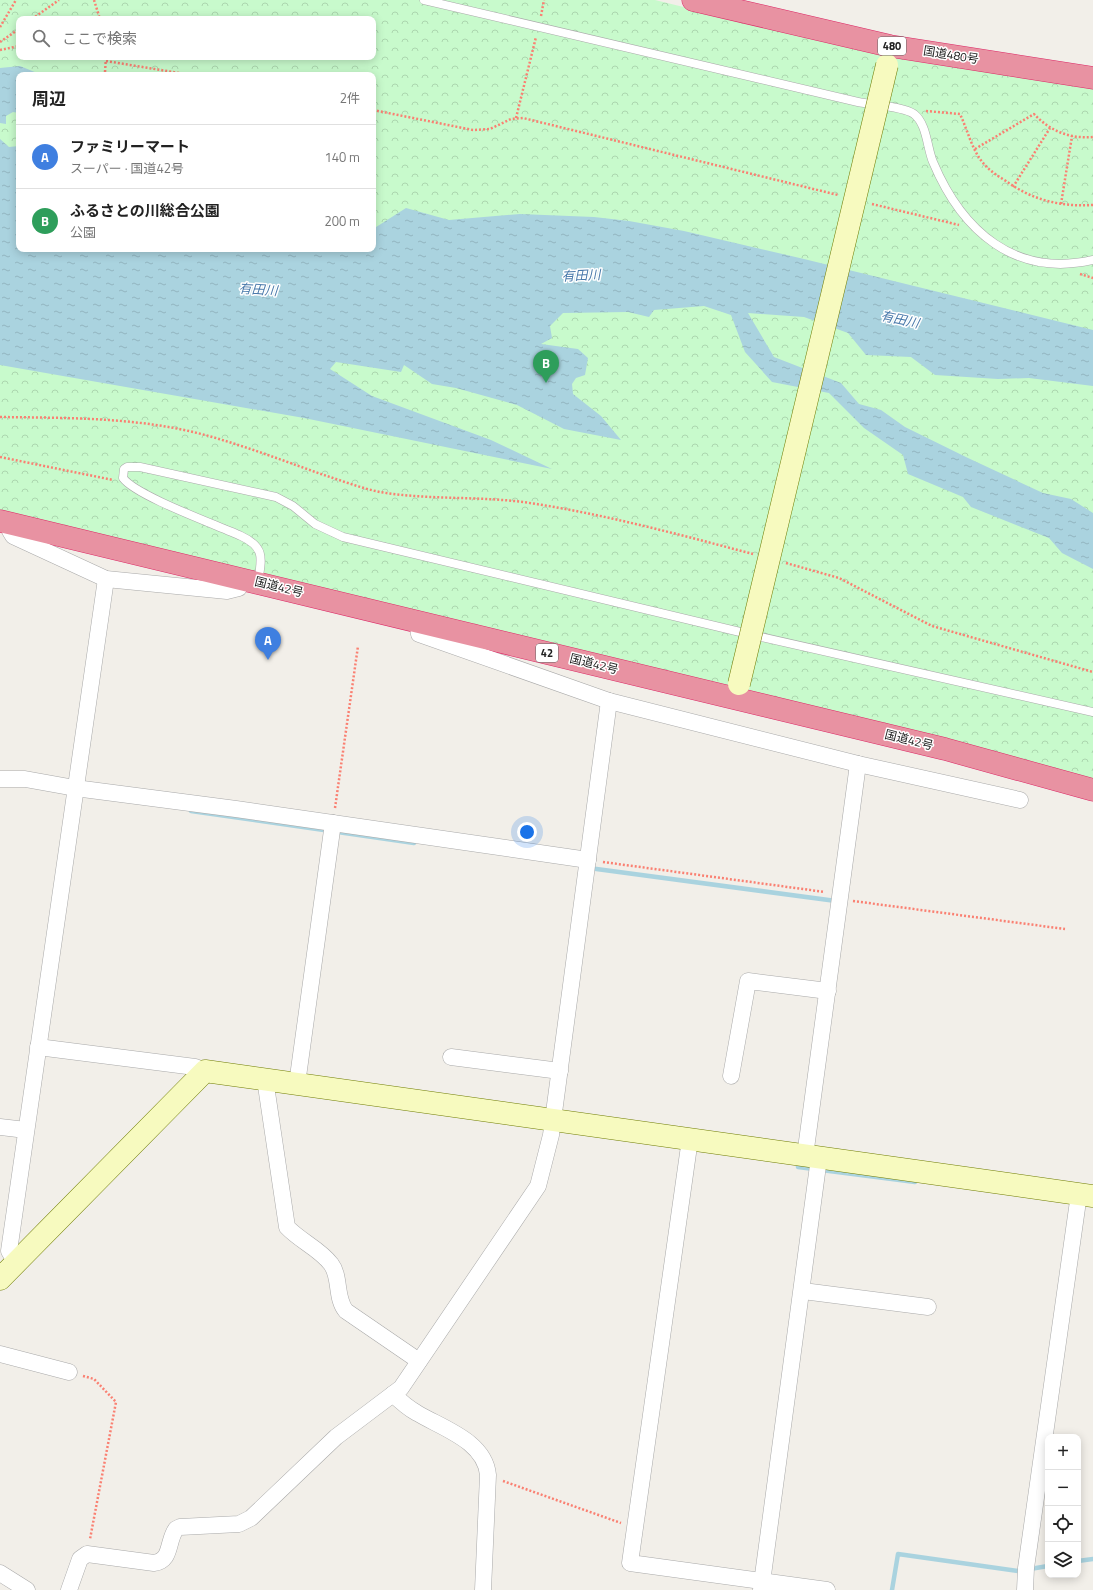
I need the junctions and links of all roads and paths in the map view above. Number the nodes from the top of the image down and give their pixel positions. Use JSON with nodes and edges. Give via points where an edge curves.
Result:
{"nodes":[{"id":1,"x":16,"y":0,"type":"edge"},
{"id":2,"x":59,"y":0,"type":"edge"},
{"id":3,"x":94,"y":0,"type":"edge"},
{"id":4,"x":424,"y":0,"type":"edge"},
{"id":5,"x":544,"y":0,"type":"edge"},
{"id":6,"x":693,"y":0,"type":"edge"},
{"id":7,"x":542,"y":12,"type":"dead end"},
{"id":8,"x":36,"y":16,"type":"edge"},
{"id":9,"x":99,"y":16,"type":"edge"},
{"id":10,"x":0,"y":26,"type":"edge"},
{"id":11,"x":539,"y":27,"type":"junction"},
{"id":12,"x":16,"y":31,"type":"edge"},
{"id":13,"x":0,"y":42,"type":"edge"},
{"id":14,"x":16,"y":47,"type":"edge"},
{"id":15,"x":0,"y":50,"type":"edge"},
{"id":16,"x":888,"y":55,"type":"junction"},
{"id":17,"x":106,"y":60,"type":"edge"},
{"id":18,"x":111,"y":60,"type":"edge"},
{"id":19,"x":105,"y":72,"type":"dead end"},
{"id":20,"x":174,"y":72,"type":"edge"},
{"id":21,"x":1093,"y":78,"type":"edge"},
{"id":22,"x":906,"y":110,"type":"junction"},
{"id":23,"x":376,"y":111,"type":"edge"},
{"id":24,"x":516,"y":118,"type":"junction"},
{"id":25,"x":1050,"y":128,"type":"junction"},
{"id":26,"x":1072,"y":136,"type":"junction"},
{"id":27,"x":1093,"y":137,"type":"edge"},
{"id":28,"x":975,"y":149,"type":"junction"},
{"id":29,"x":1013,"y":187,"type":"junction"},
{"id":30,"x":846,"y":197,"type":"dead end"},
{"id":31,"x":869,"y":203,"type":"dead end"},
{"id":32,"x":1061,"y":204,"type":"junction"},
{"id":33,"x":1093,"y":205,"type":"edge"},
{"id":34,"x":976,"y":229,"type":"junction"},
{"id":35,"x":1093,"y":260,"type":"edge"},
{"id":36,"x":0,"y":418,"type":"edge"},
{"id":37,"x":0,"y":457,"type":"edge"},
{"id":38,"x":130,"y":485,"type":"junction"},
{"id":39,"x":6,"y":522,"type":"edge"},
{"id":40,"x":757,"y":555,"type":"dead end"},
{"id":41,"x":778,"y":561,"type":"dead end"},
{"id":42,"x":106,"y":579,"type":"junction"},
{"id":43,"x":251,"y":580,"type":"junction"},
{"id":44,"x":417,"y":621,"type":"junction"},
{"id":45,"x":358,"y":646,"type":"dead end"},
{"id":46,"x":1093,"y":672,"type":"edge"},
{"id":47,"x":738,"y":691,"type":"junction"},
{"id":48,"x":609,"y":700,"type":"junction"},
{"id":49,"x":1093,"y":712,"type":"edge"},
{"id":50,"x":858,"y":764,"type":"junction"},
{"id":51,"x":0,"y":779,"type":"edge"},
{"id":52,"x":75,"y":788,"type":"junction"},
{"id":53,"x":1093,"y":790,"type":"edge"},
{"id":54,"x":1020,"y":800,"type":"dead end"},
{"id":55,"x":333,"y":823,"type":"junction"},
{"id":56,"x":588,"y":860,"type":"junction"},
{"id":57,"x":841,"y":897,"type":"junction"},
{"id":58,"x":1065,"y":928,"type":"dead end"},
{"id":59,"x":828,"y":991,"type":"junction"},
{"id":60,"x":38,"y":1047,"type":"junction"},
{"id":61,"x":451,"y":1057,"type":"dead end"},
{"id":62,"x":205,"y":1071,"type":"junction"},
{"id":63,"x":560,"y":1071,"type":"junction"},
{"id":64,"x":732,"y":1076,"type":"dead end"},
{"id":65,"x":265,"y":1079,"type":"junction"},
{"id":66,"x":297,"y":1084,"type":"junction"},
{"id":67,"x":553,"y":1120,"type":"junction"},
{"id":68,"x":0,"y":1128,"type":"edge"},
{"id":69,"x":26,"y":1130,"type":"junction"},
{"id":70,"x":690,"y":1139,"type":"junction"},
{"id":71,"x":812,"y":1157,"type":"junction"},
{"id":72,"x":1086,"y":1195,"type":"edge"},
{"id":73,"x":8,"y":1255,"type":"edge"},
{"id":74,"x":0,"y":1279,"type":"edge"},
{"id":75,"x":803,"y":1291,"type":"junction"},
{"id":76,"x":928,"y":1307,"type":"dead end"},
{"id":77,"x":0,"y":1354,"type":"edge"},
{"id":78,"x":419,"y":1361,"type":"junction"},
{"id":79,"x":69,"y":1372,"type":"joint"},
{"id":80,"x":393,"y":1394,"type":"junction"},
{"id":81,"x":488,"y":1475,"type":"junction"},
{"id":82,"x":635,"y":1528,"type":"junction"},
{"id":83,"x":87,"y":1554,"type":"junction"},
{"id":84,"x":0,"y":1574,"type":"edge"},
{"id":85,"x":762,"y":1585,"type":"edge"},
{"id":86,"x":27,"y":1590,"type":"edge"},
{"id":87,"x":69,"y":1590,"type":"edge"},
{"id":88,"x":483,"y":1590,"type":"edge"},
{"id":89,"x":828,"y":1590,"type":"edge"},
{"id":90,"x":1025,"y":1590,"type":"edge"}],
"edges":[{"from":1,"to":10,"type":"path"},
{"from":2,"to":8,"type":"path"},
{"from":3,"to":9,"type":"path"},
{"from":4,"to":11,"type":"lane"},
{"from":5,"to":7,"type":"path"},
{"from":6,"to":16,"type":"highway","name":"国道480号","number":"480"},
{"from":11,"to":22,"type":"lane","via":[[858,102]]},
{"from":11,"to":24,"type":"path"},
{"from":12,"to":13,"type":"path"},
{"from":14,"to":15,"type":"path"},
{"from":16,"to":21,"type":"highway","name":"国道480号","number":"480"},
{"from":16,"to":47,"type":"street","bridge":true},
{"from":17,"to":19,"type":"path"},
{"from":18,"to":20,"type":"path"},
{"from":22,"to":28,"type":"path","via":[[960,114]]},
{"from":22,"to":34,"type":"lane","via":[[914,114],[921,123],[939,175],[960,210]]},
{"from":23,"to":24,"type":"path","via":[[473,130],[490,129]]},
{"from":24,"to":30,"type":"path"},
{"from":25,"to":26,"type":"path"},
{"from":25,"to":28,"type":"path","via":[[1034,114]]},
{"from":25,"to":29,"type":"path"},
{"from":26,"to":27,"type":"path"},
{"from":26,"to":32,"type":"path"},
{"from":28,"to":29,"type":"path","via":[[986,166]]},
{"from":29,"to":32,"type":"path","via":[[1026,195]]},
{"from":31,"to":34,"type":"path"},
{"from":32,"to":33,"type":"path"},
{"from":34,"to":35,"type":"lane","via":[[996,246],[1022,259],[1068,265]]},
{"from":36,"to":40,"type":"path","via":[[92,419],[188,430],[379,492],[510,501],[561,508]]},
{"from":37,"to":38,"type":"path"},
{"from":38,"to":43,"type":"lane","via":[[256,544],[261,557]]},
{"from":38,"to":49,"type":"lane","via":[[122,474],[127,467],[132,466],[250,490],[285,501],[315,524],[343,537],[761,637]]},
{"from":39,"to":42,"type":"street","via":[[13,536]]},
{"from":39,"to":43,"type":"highway","name":"国道42号","number":"42"},
{"from":41,"to":46,"type":"path","via":[[839,578],[932,626]]},
{"from":42,"to":43,"type":"street","via":[[227,591],[239,588]]},
{"from":42,"to":52,"type":"street"},
{"from":43,"to":44,"type":"highway","name":"国道42号","number":"42"},
{"from":44,"to":47,"type":"highway","name":"国道42号","number":"42"},
{"from":44,"to":48,"type":"street","via":[[419,634]]},
{"from":45,"to":55,"type":"path"},
{"from":47,"to":53,"type":"highway","name":"国道42号","number":"42"},
{"from":48,"to":50,"type":"street"},
{"from":48,"to":56,"type":"street"},
{"from":50,"to":54,"type":"street"},
{"from":50,"to":57,"type":"street"},
{"from":51,"to":52,"type":"street","via":[[25,779]]},
{"from":52,"to":55,"type":"street"},
{"from":52,"to":60,"type":"street"},
{"from":55,"to":56,"type":"street"},
{"from":55,"to":66,"type":"street"},
{"from":56,"to":57,"type":"path"},
{"from":56,"to":63,"type":"street"},
{"from":57,"to":58,"type":"path"},
{"from":57,"to":59,"type":"street"},
{"from":59,"to":64,"type":"street","via":[[748,981]]},
{"from":59,"to":71,"type":"street"},
{"from":60,"to":62,"type":"street","via":[[195,1067]]},
{"from":60,"to":69,"type":"street"},
{"from":61,"to":63,"type":"street"},
{"from":62,"to":65,"type":"street"},
{"from":62,"to":73,"type":"street"},
{"from":63,"to":67,"type":"street"},
{"from":65,"to":66,"type":"street"},
{"from":65,"to":78,"type":"street","via":[[287,1228],[332,1264],[341,1305],[346,1311]]},
{"from":66,"to":67,"type":"street"},
{"from":67,"to":70,"type":"street"},
{"from":67,"to":78,"type":"street","via":[[538,1186]]},
{"from":68,"to":69,"type":"street"},
{"from":69,"to":73,"type":"street"},
{"from":70,"to":71,"type":"street"},
{"from":70,"to":82,"type":"street"},
{"from":71,"to":72,"type":"street"},
{"from":71,"to":75,"type":"street"},
{"from":72,"to":90,"type":"street","via":[[1026,1568]]},
{"from":73,"to":74,"type":"street"},
{"from":75,"to":76,"type":"street"},
{"from":75,"to":85,"type":"street"},
{"from":77,"to":79,"type":"street"},
{"from":78,"to":80,"type":"street"},
{"from":79,"to":83,"type":"path","via":[[94,1378],[116,1402]]},
{"from":80,"to":81,"type":"street","via":[[415,1413],[472,1446],[485,1461]]},
{"from":80,"to":83,"type":"street","via":[[336,1436],[246,1522],[180,1527],[176,1529],[167,1555],[160,1562]]},
{"from":81,"to":82,"type":"path"},
{"from":81,"to":88,"type":"street"},
{"from":82,"to":85,"type":"street","via":[[630,1563]]},
{"from":83,"to":87,"type":"street","via":[[80,1560]]},
{"from":84,"to":86,"type":"street"},
{"from":85,"to":89,"type":"street"}]}
